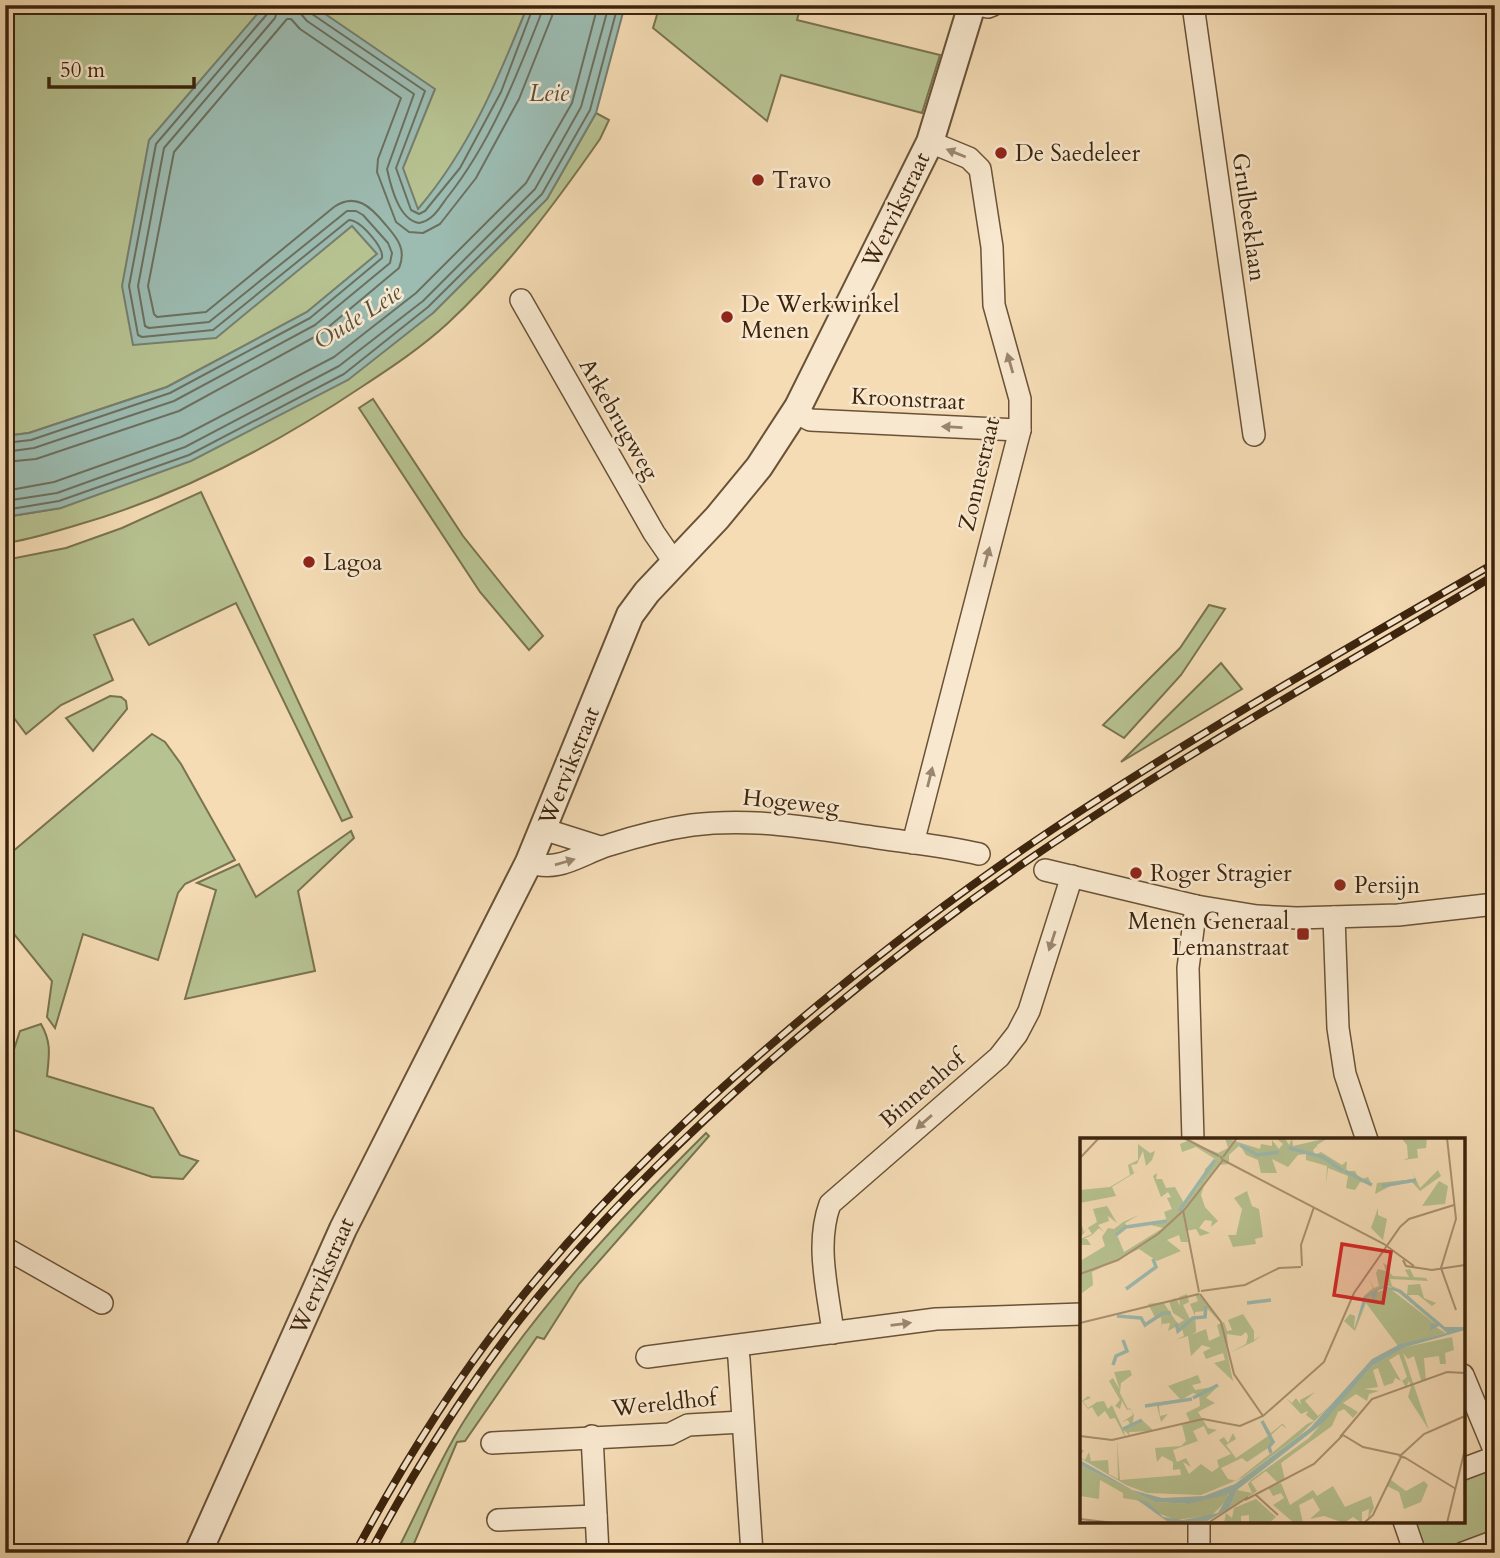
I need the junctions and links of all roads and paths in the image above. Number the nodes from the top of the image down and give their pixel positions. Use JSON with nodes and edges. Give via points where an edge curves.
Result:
{"nodes":[{"id":1,"x":972,"y":5,"type":"edge"},
{"id":2,"x":979,"y":5,"type":"edge"},
{"id":3,"x":993,"y":5,"type":"edge"},
{"id":4,"x":1193,"y":5,"type":"edge"},
{"id":5,"x":930,"y":142,"type":"junction"},
{"id":6,"x":521,"y":300,"type":"dead end"},
{"id":7,"x":795,"y":412,"type":"junction"},
{"id":8,"x":1020,"y":430,"type":"junction"},
{"id":9,"x":1254,"y":435,"type":"dead end"},
{"id":10,"x":674,"y":562,"type":"junction"},
{"id":11,"x":543,"y":830,"type":"junction"},
{"id":12,"x":913,"y":844,"type":"junction"},
{"id":13,"x":600,"y":848,"type":"junction"},
{"id":14,"x":979,"y":854,"type":"dead end"},
{"id":15,"x":528,"y":862,"type":"junction"},
{"id":16,"x":1045,"y":870,"type":"dead end"},
{"id":17,"x":1072,"y":876,"type":"junction"},
{"id":18,"x":1495,"y":904,"type":"edge"},
{"id":19,"x":1196,"y":906,"type":"junction"},
{"id":20,"x":1334,"y":917,"type":"junction"},
{"id":21,"x":1193,"y":1138,"type":"edge"},
{"id":22,"x":1366,"y":1138,"type":"edge"},
{"id":23,"x":5,"y":1248,"type":"edge"},
{"id":24,"x":102,"y":1303,"type":"dead end"},
{"id":25,"x":1080,"y":1314,"type":"edge"},
{"id":26,"x":833,"y":1333,"type":"junction"},
{"id":27,"x":737,"y":1346,"type":"junction"},
{"id":28,"x":647,"y":1357,"type":"dead end"},
{"id":29,"x":1465,"y":1380,"type":"edge"},
{"id":30,"x":742,"y":1422,"type":"junction"},
{"id":31,"x":592,"y":1436,"type":"junction"},
{"id":32,"x":492,"y":1443,"type":"dead end"},
{"id":33,"x":1495,"y":1451,"type":"edge"},
{"id":34,"x":1495,"y":1457,"type":"edge"},
{"id":35,"x":1465,"y":1468,"type":"edge"},
{"id":36,"x":596,"y":1516,"type":"junction"},
{"id":37,"x":498,"y":1520,"type":"dead end"},
{"id":38,"x":1199,"y":1523,"type":"edge"},
{"id":39,"x":1405,"y":1523,"type":"edge"},
{"id":40,"x":1495,"y":1541,"type":"edge"},
{"id":41,"x":198,"y":1553,"type":"edge"},
{"id":42,"x":598,"y":1553,"type":"edge"},
{"id":43,"x":752,"y":1553,"type":"edge"},
{"id":44,"x":1199,"y":1553,"type":"edge"},
{"id":45,"x":1415,"y":1553,"type":"edge"},
{"id":46,"x":1463,"y":1553,"type":"edge"}],
"edges":[{"from":1,"to":5,"type":"street","name":"Wervikstraat"},
{"from":2,"to":3,"type":"street"},
{"from":4,"to":9,"type":"street","name":"Grulbeeklaan"},
{"from":5,"to":7,"type":"street","name":"Wervikstraat"},
{"from":8,"to":5,"type":"street","name":"Zonnestraat","one_way":true,"via":[[1020,399],[994,304],[992,247],[980,169],[969,158]]},
{"from":6,"to":10,"type":"street","name":"Arkebrugweg"},
{"from":8,"to":7,"type":"street","name":"Kroonstraat","one_way":true,"via":[[810,420]]},
{"from":7,"to":10,"type":"street","name":"Wervikstraat","via":[[760,467]]},
{"from":12,"to":8,"type":"street","name":"Zonnestraat","one_way":true},
{"from":10,"to":11,"type":"street","name":"Wervikstraat","via":[[630,615]]},
{"from":11,"to":13,"type":"street"},
{"from":11,"to":15,"type":"street","name":"Wervikstraat"},
{"from":12,"to":13,"type":"street","name":"Hogeweg","via":[[743,822],[680,827]]},
{"from":12,"to":14,"type":"street","name":"Hogeweg"},
{"from":15,"to":13,"type":"street","name":"Hogeweg","one_way":true,"via":[[541,867],[566,863]]},
{"from":15,"to":41,"type":"street","name":"Wervikstraat","via":[[342,1229]]},
{"from":16,"to":17,"type":"street"},
{"from":17,"to":19,"type":"street"},
{"from":17,"to":26,"type":"street","name":"Binnenhof","one_way":true,"via":[[1029,1011],[1017,1034],[999,1057],[830,1204],[821,1242]]},
{"from":18,"to":20,"type":"street"},
{"from":19,"to":20,"type":"street","via":[[1257,916]]},
{"from":19,"to":21,"type":"street","via":[[1188,968]]},
{"from":20,"to":22,"type":"street","via":[[1338,1028],[1343,1062]]},
{"from":23,"to":24,"type":"street"},
{"from":26,"to":25,"type":"street","one_way":true,"via":[[936,1319]]},
{"from":26,"to":27,"type":"street"},
{"from":27,"to":28,"type":"street"},
{"from":27,"to":30,"type":"street","name":"Wereldhof"},
{"from":29,"to":33,"type":"street"},
{"from":30,"to":31,"type":"street","name":"Wereldhof","via":[[688,1426],[670,1434]]},
{"from":30,"to":43,"type":"street","name":"Wereldhof"},
{"from":31,"to":32,"type":"street","name":"Wereldhof"},
{"from":31,"to":36,"type":"street","name":"Wereldhof"},
{"from":34,"to":35,"type":"street"},
{"from":36,"to":37,"type":"street"},
{"from":36,"to":42,"type":"street","name":"Wereldhof"},
{"from":38,"to":44,"type":"street"},
{"from":39,"to":45,"type":"street"},
{"from":40,"to":46,"type":"street"}]}
